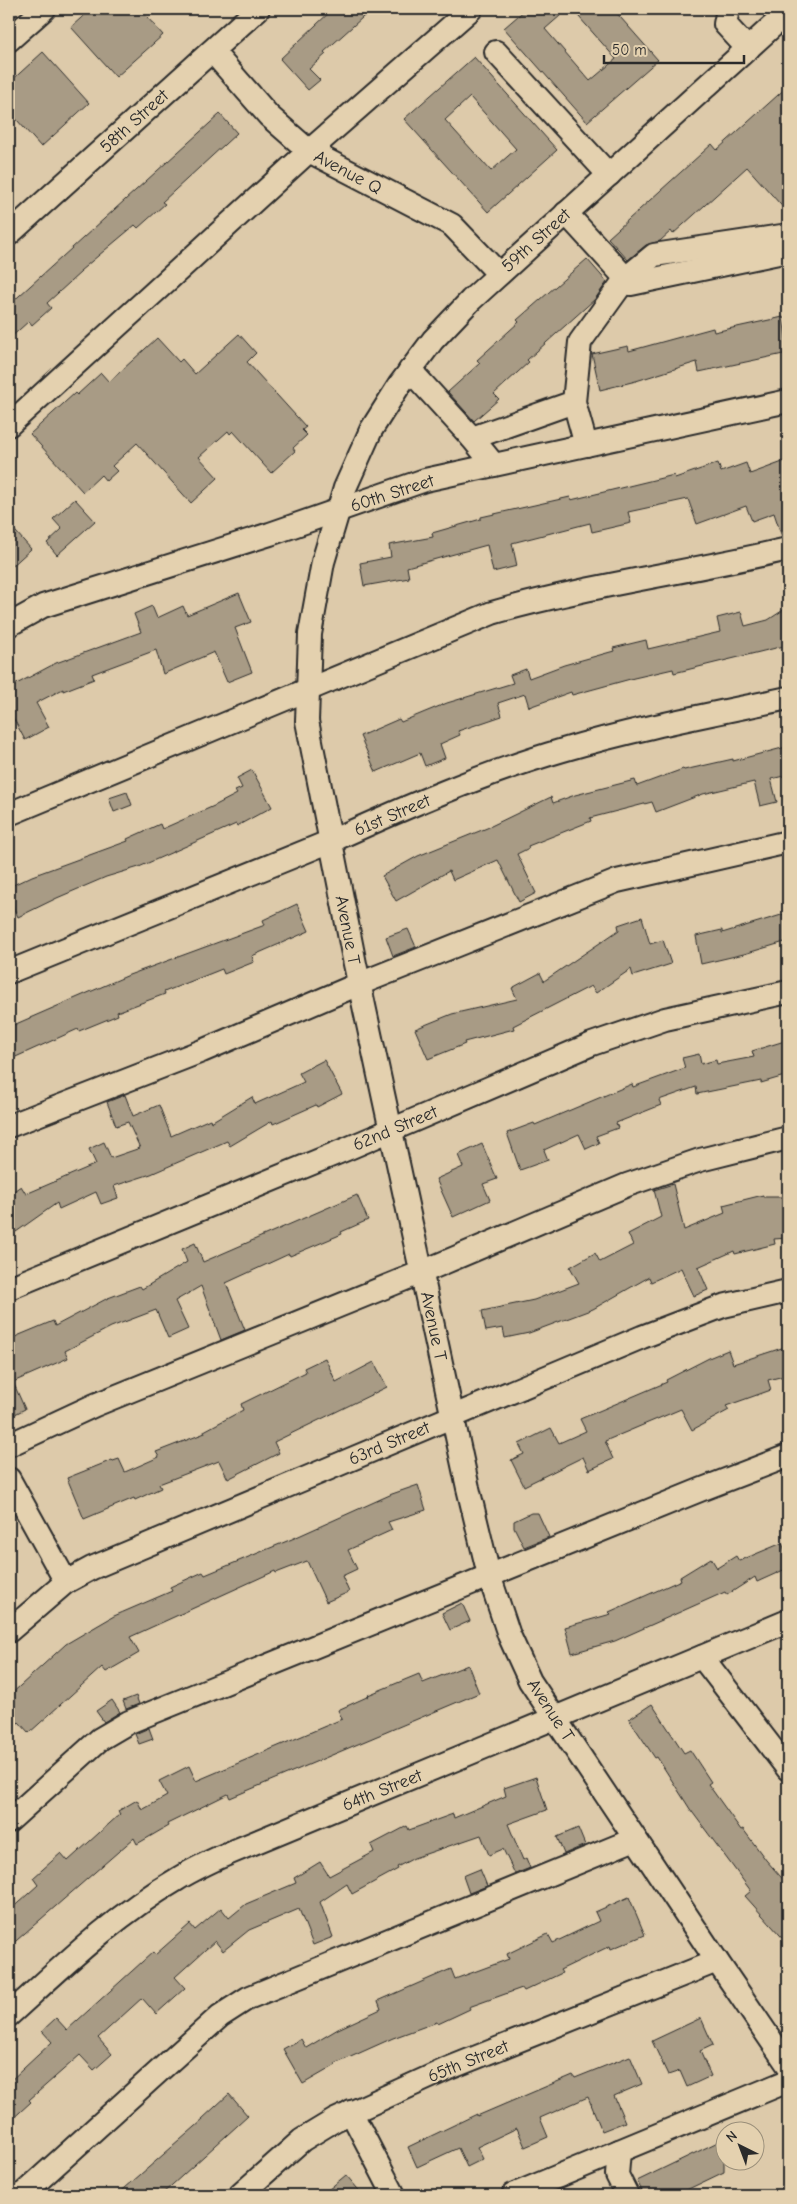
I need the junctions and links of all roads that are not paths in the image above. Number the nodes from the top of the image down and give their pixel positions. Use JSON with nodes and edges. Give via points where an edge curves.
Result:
{"nodes":[{"id":1,"x":44,"y":9,"type":"edge"},
{"id":2,"x":258,"y":9,"type":"edge"},
{"id":3,"x":470,"y":9,"type":"edge"},
{"id":4,"x":727,"y":10,"type":"edge"},
{"id":5,"x":788,"y":12,"type":"edge"},
{"id":6,"x":9,"y":40,"type":"edge"},
{"id":7,"x":748,"y":49,"type":"junction"},
{"id":8,"x":212,"y":51,"type":"junction"},
{"id":9,"x":496,"y":52,"type":"dead end"},
{"id":10,"x":309,"y":151,"type":"junction"},
{"id":11,"x":609,"y":174,"type":"junction"},
{"id":12,"x":566,"y":213,"type":"junction"},
{"id":13,"x":9,"y":234,"type":"edge"},
{"id":14,"x":788,"y":235,"type":"edge"},
{"id":15,"x":788,"y":251,"type":"edge"},
{"id":16,"x":499,"y":274,"type":"junction"},
{"id":17,"x":626,"y":278,"type":"junction"},
{"id":18,"x":410,"y":370,"type":"junction"},
{"id":19,"x":788,"y":401,"type":"edge"},
{"id":20,"x":574,"y":402,"type":"junction"},
{"id":21,"x":9,"y":425,"type":"edge"},
{"id":22,"x":472,"y":438,"type":"junction"},
{"id":23,"x":586,"y":446,"type":"junction"},
{"id":24,"x":494,"y":465,"type":"junction"},
{"id":25,"x":338,"y":510,"type":"junction"},
{"id":26,"x":788,"y":548,"type":"edge"},
{"id":27,"x":9,"y":625,"type":"edge"},
{"id":28,"x":308,"y":690,"type":"junction"},
{"id":29,"x":788,"y":698,"type":"edge"},
{"id":30,"x":9,"y":814,"type":"edge"},
{"id":31,"x":331,"y":841,"type":"junction"},
{"id":32,"x":788,"y":842,"type":"edge"},
{"id":33,"x":9,"y":972,"type":"edge"},
{"id":34,"x":359,"y":984,"type":"junction"},
{"id":35,"x":788,"y":992,"type":"edge"},
{"id":36,"x":9,"y":1126,"type":"edge"},
{"id":37,"x":392,"y":1130,"type":"junction"},
{"id":38,"x":788,"y":1138,"type":"edge"},
{"id":39,"x":422,"y":1272,"type":"junction"},
{"id":40,"x":9,"y":1288,"type":"edge"},
{"id":41,"x":788,"y":1290,"type":"edge"},
{"id":42,"x":453,"y":1416,"type":"junction"},
{"id":43,"x":9,"y":1445,"type":"edge"},
{"id":44,"x":788,"y":1456,"type":"edge"},
{"id":45,"x":9,"y":1479,"type":"edge"},
{"id":46,"x":489,"y":1575,"type":"junction"},
{"id":47,"x":66,"y":1582,"type":"junction"},
{"id":48,"x":788,"y":1621,"type":"edge"},
{"id":49,"x":9,"y":1631,"type":"edge"},
{"id":50,"x":702,"y":1657,"type":"junction"},
{"id":51,"x":556,"y":1718,"type":"junction"},
{"id":52,"x":788,"y":1769,"type":"edge"},
{"id":53,"x":9,"y":1821,"type":"edge"},
{"id":54,"x":635,"y":1839,"type":"junction"},
{"id":55,"x":717,"y":1961,"type":"junction"},
{"id":56,"x":9,"y":2015,"type":"edge"},
{"id":57,"x":788,"y":2065,"type":"edge"},
{"id":58,"x":788,"y":2081,"type":"edge"},
{"id":59,"x":351,"y":2112,"type":"junction"},
{"id":60,"x":619,"y":2152,"type":"junction"},
{"id":61,"x":22,"y":2195,"type":"edge"},
{"id":62,"x":240,"y":2195,"type":"edge"},
{"id":63,"x":394,"y":2195,"type":"edge"},
{"id":64,"x":514,"y":2195,"type":"edge"},
{"id":65,"x":627,"y":2195,"type":"edge"}],
"edges":[{"from":1,"to":6,"type":"street"},
{"from":2,"to":8,"type":"street","name":"58th Street"},
{"from":3,"to":10,"type":"street"},
{"from":4,"to":7,"type":"street","via":[[725,24]]},
{"from":5,"to":7,"type":"street","name":"59th Street"},
{"from":7,"to":11,"type":"street","name":"59th Street"},
{"from":8,"to":10,"type":"street","name":"Avenue Q","via":[[269,116]]},
{"from":8,"to":13,"type":"street","name":"58th Street"},
{"from":9,"to":11,"type":"street"},
{"from":10,"to":16,"type":"street","name":"Avenue Q","via":[[452,225]]},
{"from":10,"to":21,"type":"street"},
{"from":11,"to":12,"type":"street","name":"59th Street"},
{"from":12,"to":16,"type":"street","name":"59th Street"},
{"from":12,"to":17,"type":"street"},
{"from":14,"to":17,"type":"street","via":[[654,256]]},
{"from":15,"to":17,"type":"street","via":[[632,284]]},
{"from":16,"to":18,"type":"street","name":"59th Street","via":[[433,340]]},
{"from":17,"to":20,"type":"street","via":[[580,342]]},
{"from":18,"to":22,"type":"street"},
{"from":18,"to":25,"type":"street","name":"59th Street","via":[[371,430],[344,488]]},
{"from":19,"to":23,"type":"street","name":"60th Street"},
{"from":20,"to":22,"type":"street"},
{"from":20,"to":23,"type":"street"},
{"from":22,"to":24,"type":"street"},
{"from":23,"to":24,"type":"street","name":"60th Street"},
{"from":24,"to":25,"type":"street","name":"60th Street","via":[[425,480]]},
{"from":25,"to":27,"type":"street","name":"60th Street","via":[[44,606]]},
{"from":25,"to":28,"type":"street","name":"Avenue T","via":[[323,562],[310,634]]},
{"from":26,"to":28,"type":"street","via":[[538,600],[492,613]]},
{"from":28,"to":30,"type":"street"},
{"from":28,"to":31,"type":"street","name":"Avenue T","via":[[307,721]]},
{"from":29,"to":31,"type":"street","name":"61st Street","via":[[562,750],[381,818]]},
{"from":31,"to":33,"type":"street","name":"61st Street"},
{"from":31,"to":34,"type":"street","name":"Avenue T"},
{"from":32,"to":34,"type":"street","via":[[617,881]]},
{"from":34,"to":36,"type":"street","via":[[202,1051]]},
{"from":34,"to":37,"type":"street","name":"Avenue T"},
{"from":35,"to":37,"type":"street","name":"62nd Street","via":[[666,1019],[592,1044]]},
{"from":37,"to":39,"type":"street","name":"Avenue T"},
{"from":37,"to":40,"type":"street","name":"62nd Street"},
{"from":38,"to":39,"type":"street","via":[[700,1160],[628,1185]]},
{"from":39,"to":42,"type":"street","name":"Avenue T"},
{"from":39,"to":43,"type":"street","via":[[94,1405]]},
{"from":41,"to":42,"type":"street","name":"63rd Street","via":[[724,1306]]},
{"from":42,"to":46,"type":"street","name":"Avenue T"},
{"from":42,"to":47,"type":"street","name":"63rd Street","via":[[92,1568]]},
{"from":44,"to":46,"type":"street"},
{"from":45,"to":47,"type":"street"},
{"from":46,"to":51,"type":"street","name":"Avenue T","via":[[509,1635],[530,1681]]},
{"from":46,"to":53,"type":"street","via":[[128,1722],[100,1739]]},
{"from":47,"to":49,"type":"street","name":"63rd Street"},
{"from":48,"to":50,"type":"street","name":"64th Street"},
{"from":50,"to":51,"type":"street","name":"64th Street"},
{"from":50,"to":52,"type":"street"},
{"from":51,"to":54,"type":"street","name":"Avenue T"},
{"from":51,"to":56,"type":"street","name":"64th Street","via":[[220,1857],[176,1880],[88,1942]]},
{"from":54,"to":55,"type":"street","name":"Avenue T"},
{"from":54,"to":61,"type":"street","via":[[248,1998],[220,2016]]},
{"from":55,"to":57,"type":"street","name":"Avenue T"},
{"from":55,"to":59,"type":"street","name":"65th Street","via":[[447,2069]]},
{"from":58,"to":60,"type":"street"},
{"from":59,"to":62,"type":"street","name":"65th Street","via":[[302,2140]]},
{"from":59,"to":63,"type":"street"},
{"from":60,"to":64,"type":"street"},
{"from":60,"to":65,"type":"street","via":[[617,2175]]}]}
